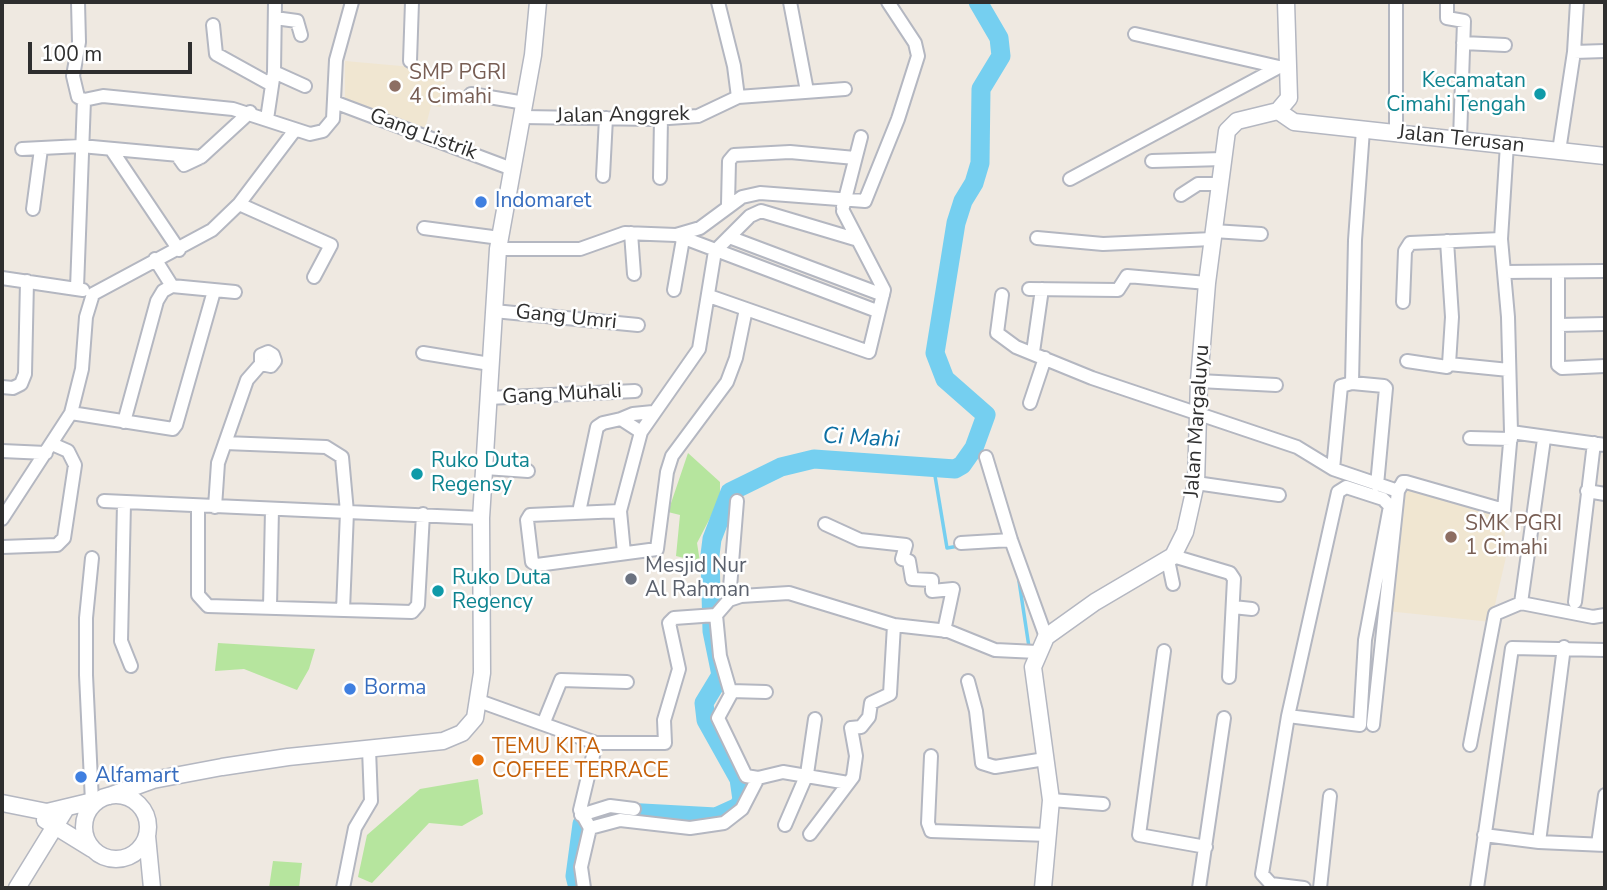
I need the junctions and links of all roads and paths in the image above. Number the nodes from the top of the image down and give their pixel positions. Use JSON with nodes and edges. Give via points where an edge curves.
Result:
{"nodes":[{"id":1,"x":78,"y":2,"type":"edge"},
{"id":2,"x":275,"y":2,"type":"edge"},
{"id":3,"x":352,"y":2,"type":"edge"},
{"id":4,"x":412,"y":2,"type":"edge"},
{"id":5,"x":538,"y":2,"type":"edge"},
{"id":6,"x":718,"y":2,"type":"edge"},
{"id":7,"x":789,"y":2,"type":"edge"},
{"id":8,"x":888,"y":2,"type":"edge"},
{"id":9,"x":1286,"y":2,"type":"edge"},
{"id":10,"x":1396,"y":2,"type":"edge"},
{"id":11,"x":1447,"y":2,"type":"edge"},
{"id":12,"x":1577,"y":2,"type":"edge"},
{"id":13,"x":275,"y":18,"type":"junction"},
{"id":14,"x":213,"y":25,"type":"dead end"},
{"id":15,"x":1135,"y":34,"type":"dead end"},
{"id":16,"x":301,"y":35,"type":"dead end"},
{"id":17,"x":1463,"y":43,"type":"junction"},
{"id":18,"x":1505,"y":46,"type":"dead end"},
{"id":19,"x":1605,"y":51,"type":"edge"},
{"id":20,"x":1574,"y":52,"type":"junction"},
{"id":21,"x":410,"y":61,"type":"dead end"},
{"id":22,"x":1284,"y":67,"type":"junction"},
{"id":23,"x":273,"y":78,"type":"junction"},
{"id":24,"x":305,"y":86,"type":"dead end"},
{"id":25,"x":845,"y":89,"type":"dead end"},
{"id":26,"x":807,"y":91,"type":"junction"},
{"id":27,"x":471,"y":94,"type":"dead end"},
{"id":28,"x":738,"y":97,"type":"junction"},
{"id":29,"x":84,"y":100,"type":"junction"},
{"id":30,"x":334,"y":102,"type":"junction"},
{"id":31,"x":523,"y":110,"type":"junction"},
{"id":32,"x":1278,"y":111,"type":"junction"},
{"id":33,"x":250,"y":112,"type":"junction"},
{"id":34,"x":606,"y":118,"type":"junction"},
{"id":35,"x":661,"y":118,"type":"junction"},
{"id":36,"x":267,"y":119,"type":"junction"},
{"id":37,"x":295,"y":130,"type":"junction"},
{"id":38,"x":1363,"y":130,"type":"junction"},
{"id":39,"x":1396,"y":133,"type":"junction"},
{"id":40,"x":861,"y":137,"type":"dead end"},
{"id":41,"x":1460,"y":139,"type":"junction"},
{"id":42,"x":1507,"y":144,"type":"junction"},
{"id":43,"x":81,"y":146,"type":"junction"},
{"id":44,"x":22,"y":149,"type":"dead end"},
{"id":45,"x":41,"y":149,"type":"junction"},
{"id":46,"x":111,"y":149,"type":"junction"},
{"id":47,"x":1559,"y":150,"type":"junction"},
{"id":48,"x":1605,"y":156,"type":"edge"},
{"id":49,"x":855,"y":158,"type":"junction"},
{"id":50,"x":1223,"y":159,"type":"junction"},
{"id":51,"x":1152,"y":161,"type":"dead end"},
{"id":52,"x":512,"y":169,"type":"junction"},
{"id":53,"x":603,"y":176,"type":"dead end"},
{"id":54,"x":660,"y":178,"type":"dead end"},
{"id":55,"x":1070,"y":179,"type":"dead end"},
{"id":56,"x":1219,"y":184,"type":"junction"},
{"id":57,"x":1181,"y":195,"type":"dead end"},
{"id":58,"x":239,"y":204,"type":"junction"},
{"id":59,"x":728,"y":204,"type":"junction"},
{"id":60,"x":843,"y":205,"type":"junction"},
{"id":61,"x":33,"y":209,"type":"dead end"},
{"id":62,"x":424,"y":228,"type":"dead end"},
{"id":63,"x":631,"y":233,"type":"junction"},
{"id":64,"x":836,"y":234,"type":"junction"},
{"id":65,"x":1261,"y":234,"type":"dead end"},
{"id":66,"x":1213,"y":235,"type":"junction"},
{"id":67,"x":680,"y":237,"type":"junction"},
{"id":68,"x":729,"y":237,"type":"junction"},
{"id":69,"x":1037,"y":237,"type":"dead end"},
{"id":70,"x":855,"y":239,"type":"junction"},
{"id":71,"x":1502,"y":239,"type":"junction"},
{"id":72,"x":1447,"y":241,"type":"junction"},
{"id":73,"x":499,"y":244,"type":"junction"},
{"id":74,"x":179,"y":250,"type":"junction"},
{"id":75,"x":715,"y":251,"type":"junction"},
{"id":76,"x":155,"y":259,"type":"junction"},
{"id":77,"x":1605,"y":271,"type":"edge"},
{"id":78,"x":1504,"y":272,"type":"junction"},
{"id":79,"x":1558,"y":272,"type":"junction"},
{"id":80,"x":634,"y":274,"type":"dead end"},
{"id":81,"x":314,"y":277,"type":"dead end"},
{"id":82,"x":2,"y":278,"type":"edge"},
{"id":83,"x":27,"y":281,"type":"junction"},
{"id":84,"x":1208,"y":283,"type":"junction"},
{"id":85,"x":172,"y":286,"type":"junction"},
{"id":86,"x":78,"y":288,"type":"junction"},
{"id":87,"x":674,"y":290,"type":"dead end"},
{"id":88,"x":214,"y":291,"type":"junction"},
{"id":89,"x":235,"y":292,"type":"dead end"},
{"id":90,"x":93,"y":295,"type":"junction"},
{"id":91,"x":883,"y":295,"type":"junction"},
{"id":92,"x":1002,"y":295,"type":"dead end"},
{"id":93,"x":709,"y":296,"type":"junction"},
{"id":94,"x":1403,"y":302,"type":"dead end"},
{"id":95,"x":746,"y":309,"type":"junction"},
{"id":96,"x":494,"y":311,"type":"junction"},
{"id":97,"x":877,"y":311,"type":"junction"},
{"id":98,"x":1605,"y":324,"type":"edge"},
{"id":99,"x":638,"y":325,"type":"dead end"},
{"id":100,"x":1558,"y":325,"type":"junction"},
{"id":101,"x":423,"y":353,"type":"dead end"},
{"id":102,"x":1039,"y":355,"type":"junction"},
{"id":103,"x":1406,"y":361,"type":"dead end"},
{"id":104,"x":491,"y":364,"type":"junction"},
{"id":105,"x":1449,"y":364,"type":"junction"},
{"id":106,"x":261,"y":365,"type":"dead end"},
{"id":107,"x":1605,"y":366,"type":"edge"},
{"id":108,"x":1509,"y":370,"type":"junction"},
{"id":109,"x":1199,"y":381,"type":"junction"},
{"id":110,"x":1352,"y":383,"type":"junction"},
{"id":111,"x":1276,"y":385,"type":"dead end"},
{"id":112,"x":2,"y":387,"type":"edge"},
{"id":113,"x":635,"y":391,"type":"dead end"},
{"id":114,"x":488,"y":398,"type":"junction"},
{"id":115,"x":1030,"y":403,"type":"dead end"},
{"id":116,"x":653,"y":412,"type":"junction"},
{"id":117,"x":71,"y":413,"type":"junction"},
{"id":118,"x":1197,"y":413,"type":"junction"},
{"id":119,"x":621,"y":419,"type":"junction"},
{"id":120,"x":124,"y":422,"type":"junction"},
{"id":121,"x":641,"y":432,"type":"junction"},
{"id":122,"x":1511,"y":435,"type":"junction"},
{"id":123,"x":1470,"y":439,"type":"dead end"},
{"id":124,"x":1544,"y":439,"type":"junction"},
{"id":125,"x":225,"y":443,"type":"junction"},
{"id":126,"x":1599,"y":444,"type":"edge"},
{"id":127,"x":49,"y":449,"type":"junction"},
{"id":128,"x":2,"y":451,"type":"edge"},
{"id":129,"x":986,"y":457,"type":"dead end"},
{"id":130,"x":485,"y":468,"type":"junction"},
{"id":131,"x":1333,"y":470,"type":"junction"},
{"id":132,"x":528,"y":471,"type":"dead end"},
{"id":133,"x":1196,"y":483,"type":"junction"},
{"id":134,"x":1377,"y":485,"type":"junction"},
{"id":135,"x":1398,"y":491,"type":"junction"},
{"id":136,"x":1587,"y":491,"type":"junction"},
{"id":137,"x":1605,"y":494,"type":"edge"},
{"id":138,"x":1279,"y":495,"type":"dead end"},
{"id":139,"x":737,"y":501,"type":"dead end"},
{"id":140,"x":104,"y":502,"type":"dead end"},
{"id":141,"x":124,"y":503,"type":"junction"},
{"id":142,"x":198,"y":507,"type":"junction"},
{"id":143,"x":215,"y":507,"type":"junction"},
{"id":144,"x":272,"y":509,"type":"junction"},
{"id":145,"x":347,"y":512,"type":"junction"},
{"id":146,"x":579,"y":512,"type":"junction"},
{"id":147,"x":620,"y":512,"type":"junction"},
{"id":148,"x":423,"y":514,"type":"junction"},
{"id":149,"x":481,"y":518,"type":"junction"},
{"id":150,"x":2,"y":519,"type":"edge"},
{"id":151,"x":825,"y":524,"type":"dead end"},
{"id":152,"x":1011,"y":540,"type":"junction"},
{"id":153,"x":961,"y":543,"type":"dead end"},
{"id":154,"x":2,"y":547,"type":"edge"},
{"id":155,"x":624,"y":553,"type":"junction"},
{"id":156,"x":92,"y":558,"type":"dead end"},
{"id":157,"x":1170,"y":558,"type":"junction"},
{"id":158,"x":1173,"y":584,"type":"dead end"},
{"id":159,"x":729,"y":600,"type":"junction"},
{"id":160,"x":1575,"y":602,"type":"dead end"},
{"id":161,"x":1521,"y":603,"type":"junction"},
{"id":162,"x":270,"y":607,"type":"junction"},
{"id":163,"x":1233,"y":607,"type":"junction"},
{"id":164,"x":1252,"y":609,"type":"dead end"},
{"id":165,"x":343,"y":610,"type":"junction"},
{"id":166,"x":716,"y":615,"type":"junction"},
{"id":167,"x":1605,"y":615,"type":"edge"},
{"id":168,"x":894,"y":625,"type":"junction"},
{"id":169,"x":944,"y":631,"type":"junction"},
{"id":170,"x":1046,"y":637,"type":"junction"},
{"id":171,"x":1564,"y":647,"type":"junction"},
{"id":172,"x":1605,"y":650,"type":"edge"},
{"id":173,"x":1164,"y":651,"type":"dead end"},
{"id":174,"x":1037,"y":652,"type":"junction"},
{"id":175,"x":131,"y":666,"type":"dead end"},
{"id":176,"x":1229,"y":677,"type":"dead end"},
{"id":177,"x":968,"y":681,"type":"dead end"},
{"id":178,"x":627,"y":682,"type":"dead end"},
{"id":179,"x":731,"y":691,"type":"junction"},
{"id":180,"x":766,"y":692,"type":"dead end"},
{"id":181,"x":479,"y":702,"type":"junction"},
{"id":182,"x":1288,"y":716,"type":"junction"},
{"id":183,"x":1224,"y":718,"type":"dead end"},
{"id":184,"x":815,"y":719,"type":"dead end"},
{"id":185,"x":544,"y":722,"type":"junction"},
{"id":186,"x":1373,"y":725,"type":"dead end"},
{"id":187,"x":596,"y":743,"type":"junction"},
{"id":188,"x":1470,"y":745,"type":"dead end"},
{"id":189,"x":369,"y":748,"type":"junction"},
{"id":190,"x":931,"y":756,"type":"dead end"},
{"id":191,"x":1045,"y":759,"type":"junction"},
{"id":192,"x":807,"y":774,"type":"junction"},
{"id":193,"x":758,"y":778,"type":"junction"},
{"id":194,"x":153,"y":780,"type":"junction"},
{"id":195,"x":848,"y":782,"type":"junction"},
{"id":196,"x":1605,"y":795,"type":"edge"},
{"id":197,"x":1330,"y":796,"type":"dead end"},
{"id":198,"x":101,"y":799,"type":"junction"},
{"id":199,"x":1051,"y":800,"type":"junction"},
{"id":200,"x":2,"y":803,"type":"edge"},
{"id":201,"x":1103,"y":804,"type":"dead end"},
{"id":202,"x":634,"y":808,"type":"dead end"},
{"id":203,"x":65,"y":810,"type":"junction"},
{"id":204,"x":36,"y":811,"type":"junction"},
{"id":205,"x":585,"y":822,"type":"junction"},
{"id":206,"x":785,"y":825,"type":"dead end"},
{"id":207,"x":54,"y":826,"type":"junction"},
{"id":208,"x":148,"y":831,"type":"junction"},
{"id":209,"x":810,"y":834,"type":"dead end"},
{"id":210,"x":1049,"y":835,"type":"junction"},
{"id":211,"x":1484,"y":835,"type":"junction"},
{"id":212,"x":1539,"y":842,"type":"junction"},
{"id":213,"x":1602,"y":844,"type":"edge"},
{"id":214,"x":1206,"y":847,"type":"junction"},
{"id":215,"x":94,"y":850,"type":"junction"},
{"id":216,"x":111,"y":859,"type":"junction"},
{"id":217,"x":155,"y":886,"type":"edge"},
{"id":218,"x":1271,"y":886,"type":"edge"},
{"id":219,"x":17,"y":888,"type":"edge"},
{"id":220,"x":343,"y":888,"type":"edge"},
{"id":221,"x":584,"y":888,"type":"edge"},
{"id":222,"x":1043,"y":888,"type":"edge"},
{"id":223,"x":1199,"y":888,"type":"edge"},
{"id":224,"x":1304,"y":888,"type":"edge"},
{"id":225,"x":1320,"y":888,"type":"edge"},
{"id":226,"x":1477,"y":888,"type":"edge"}],
"edges":[{"from":1,"to":29,"type":"street","via":[[79,42],[73,76],[78,97]]},
{"from":2,"to":13,"type":"street"},
{"from":3,"to":30,"type":"street","via":[[335,60]]},
{"from":4,"to":21,"type":"street"},
{"from":5,"to":31,"type":"main road"},
{"from":6,"to":28,"type":"street"},
{"from":7,"to":26,"type":"street"},
{"from":8,"to":60,"type":"street","via":[[915,43],[918,56],[867,200]]},
{"from":9,"to":22,"type":"main road"},
{"from":10,"to":39,"type":"street"},
{"from":11,"to":17,"type":"street","via":[[1447,18],[1464,21]]},
{"from":12,"to":20,"type":"street"},
{"from":13,"to":16,"type":"street","via":[[299,22]]},
{"from":13,"to":23,"type":"street"},
{"from":14,"to":23,"type":"street","via":[[216,54]]},
{"from":15,"to":22,"type":"street"},
{"from":17,"to":18,"type":"street"},
{"from":17,"to":41,"type":"street"},
{"from":19,"to":20,"type":"street"},
{"from":20,"to":47,"type":"street"},
{"from":22,"to":32,"type":"main road","via":[[1289,98]]},
{"from":22,"to":55,"type":"street"},
{"from":23,"to":24,"type":"street"},
{"from":23,"to":36,"type":"street"},
{"from":25,"to":26,"type":"street","name":"Jalan Anggrek"},
{"from":26,"to":28,"type":"street","name":"Jalan Anggrek"},
{"from":27,"to":31,"type":"street","name":"Jalan Anggrek"},
{"from":28,"to":35,"type":"street","name":"Jalan Anggrek","via":[[698,116]]},
{"from":29,"to":33,"type":"street","via":[[103,96]]},
{"from":29,"to":43,"type":"street"},
{"from":30,"to":37,"type":"street","via":[[333,119],[323,131]]},
{"from":30,"to":52,"type":"street","name":"Gang Listrik"},
{"from":31,"to":34,"type":"street","name":"Jalan Anggrek"},
{"from":31,"to":52,"type":"main road"},
{"from":32,"to":38,"type":"main road","name":"Jalan Terusan","via":[[1294,122]]},
{"from":32,"to":50,"type":"main road","name":"Jalan Margaluyu","via":[[1231,124]]},
{"from":33,"to":36,"type":"street"},
{"from":33,"to":46,"type":"street","via":[[190,165],[184,165],[177,155]]},
{"from":34,"to":35,"type":"street","name":"Jalan Anggrek"},
{"from":34,"to":53,"type":"street"},
{"from":35,"to":54,"type":"street"},
{"from":36,"to":37,"type":"street"},
{"from":37,"to":58,"type":"street"},
{"from":38,"to":39,"type":"main road","name":"Jalan Terusan"},
{"from":38,"to":110,"type":"street"},
{"from":39,"to":41,"type":"main road","name":"Jalan Terusan"},
{"from":40,"to":49,"type":"street"},
{"from":41,"to":42,"type":"main road","name":"Jalan Terusan"},
{"from":42,"to":47,"type":"main road","name":"Jalan Terusan"},
{"from":42,"to":71,"type":"street"},
{"from":43,"to":45,"type":"street"},
{"from":43,"to":46,"type":"street"},
{"from":43,"to":86,"type":"street"},
{"from":44,"to":45,"type":"street"},
{"from":45,"to":61,"type":"street"},
{"from":46,"to":74,"type":"street"},
{"from":47,"to":48,"type":"main road","name":"Jalan Terusan"},
{"from":49,"to":59,"type":"street","via":[[790,152],[734,155],[729,160]]},
{"from":49,"to":60,"type":"street"},
{"from":50,"to":51,"type":"street"},
{"from":50,"to":56,"type":"main road","name":"Jalan Margaluyu"},
{"from":52,"to":73,"type":"main road"},
{"from":56,"to":57,"type":"street","via":[[1198,184]]},
{"from":56,"to":66,"type":"main road","name":"Jalan Margaluyu"},
{"from":58,"to":74,"type":"street","via":[[212,230]]},
{"from":58,"to":81,"type":"street","via":[[331,245]]},
{"from":59,"to":60,"type":"street","via":[[760,193]]},
{"from":59,"to":67,"type":"street","via":[[700,228]]},
{"from":60,"to":64,"type":"street"},
{"from":60,"to":70,"type":"street"},
{"from":62,"to":73,"type":"street"},
{"from":63,"to":67,"type":"street"},
{"from":63,"to":73,"type":"street","via":[[616,234],[580,249]]},
{"from":63,"to":80,"type":"street"},
{"from":64,"to":68,"type":"street","via":[[761,211]]},
{"from":64,"to":70,"type":"street"},
{"from":65,"to":66,"type":"street"},
{"from":66,"to":69,"type":"street","via":[[1103,244]]},
{"from":66,"to":84,"type":"main road","name":"Jalan Margaluyu"},
{"from":67,"to":75,"type":"street"},
{"from":67,"to":87,"type":"street"},
{"from":68,"to":75,"type":"street"},
{"from":68,"to":91,"type":"street"},
{"from":70,"to":91,"type":"street","via":[[881,282]]},
{"from":71,"to":72,"type":"street"},
{"from":71,"to":78,"type":"street"},
{"from":72,"to":94,"type":"street","via":[[1424,240],[1406,248]]},
{"from":72,"to":105,"type":"street","via":[[1452,317]]},
{"from":73,"to":96,"type":"main road"},
{"from":74,"to":76,"type":"street"},
{"from":75,"to":93,"type":"street"},
{"from":75,"to":97,"type":"street"},
{"from":76,"to":85,"type":"street"},
{"from":76,"to":90,"type":"street"},
{"from":77,"to":79,"type":"street"},
{"from":78,"to":79,"type":"street"},
{"from":78,"to":108,"type":"street"},
{"from":79,"to":100,"type":"street"},
{"from":82,"to":83,"type":"street"},
{"from":83,"to":86,"type":"street"},
{"from":83,"to":112,"type":"street","via":[[25,374],[21,384]]},
{"from":84,"to":102,"type":"street","via":[[1127,276],[1118,290],[1035,289]]},
{"from":84,"to":109,"type":"main road","name":"Jalan Margaluyu"},
{"from":85,"to":88,"type":"street"},
{"from":85,"to":120,"type":"street","via":[[157,301]]},
{"from":86,"to":90,"type":"street"},
{"from":88,"to":89,"type":"street"},
{"from":88,"to":120,"type":"street","via":[[176,425],[167,430]]},
{"from":90,"to":117,"type":"street"},
{"from":91,"to":97,"type":"street"},
{"from":92,"to":102,"type":"street","via":[[997,332],[1016,347]]},
{"from":93,"to":95,"type":"street"},
{"from":93,"to":116,"type":"street","via":[[699,349]]},
{"from":95,"to":97,"type":"street","via":[[865,352],[871,349]]},
{"from":95,"to":155,"type":"street","via":[[727,382],[672,456],[658,548]]},
{"from":96,"to":99,"type":"street","name":"Gang Umri"},
{"from":96,"to":104,"type":"main road"},
{"from":98,"to":100,"type":"street"},
{"from":100,"to":107,"type":"street","via":[[1560,367]]},
{"from":101,"to":104,"type":"street"},
{"from":102,"to":115,"type":"street"},
{"from":102,"to":118,"type":"street","via":[[1091,378]]},
{"from":103,"to":105,"type":"street"},
{"from":104,"to":114,"type":"main road"},
{"from":105,"to":108,"type":"street"},
{"from":106,"to":125,"type":"street","via":[[247,380]]},
{"from":108,"to":122,"type":"street"},
{"from":109,"to":111,"type":"street"},
{"from":109,"to":118,"type":"main road","name":"Jalan Margaluyu"},
{"from":110,"to":131,"type":"street","via":[[1341,386]]},
{"from":110,"to":134,"type":"street","via":[[1386,388]]},
{"from":113,"to":114,"type":"street","name":"Gang Muhali"},
{"from":114,"to":130,"type":"main road"},
{"from":116,"to":119,"type":"street"},
{"from":116,"to":121,"type":"street"},
{"from":117,"to":120,"type":"street"},
{"from":117,"to":127,"type":"street"},
{"from":118,"to":131,"type":"street","via":[[1297,447]]},
{"from":118,"to":133,"type":"main road","name":"Jalan Margaluyu"},
{"from":119,"to":121,"type":"street"},
{"from":119,"to":146,"type":"street","via":[[599,424],[593,433]]},
{"from":121,"to":147,"type":"street"},
{"from":122,"to":123,"type":"street"},
{"from":122,"to":124,"type":"street"},
{"from":122,"to":135,"type":"street","via":[[1504,510],[1406,482]]},
{"from":124,"to":126,"type":"street"},
{"from":124,"to":161,"type":"street"},
{"from":125,"to":143,"type":"street","via":[[218,463]]},
{"from":125,"to":145,"type":"street","via":[[332,449],[345,463]]},
{"from":126,"to":136,"type":"street"},
{"from":127,"to":128,"type":"street"},
{"from":127,"to":150,"type":"street"},
{"from":127,"to":154,"type":"street","via":[[68,451],[75,464],[64,538],[57,545]]},
{"from":129,"to":152,"type":"street"},
{"from":130,"to":132,"type":"street"},
{"from":130,"to":149,"type":"main road"},
{"from":131,"to":134,"type":"street"},
{"from":133,"to":138,"type":"street"},
{"from":133,"to":157,"type":"main road","name":"Jalan Margaluyu","via":[[1188,521]]},
{"from":134,"to":135,"type":"street"},
{"from":135,"to":186,"type":"street"},
{"from":136,"to":137,"type":"street"},
{"from":136,"to":160,"type":"street"},
{"from":139,"to":159,"type":"street"},
{"from":140,"to":141,"type":"street"},
{"from":141,"to":142,"type":"street"},
{"from":141,"to":175,"type":"street","via":[[121,641]]},
{"from":142,"to":143,"type":"street"},
{"from":142,"to":162,"type":"street","via":[[200,599],[208,606]]},
{"from":143,"to":144,"type":"street"},
{"from":144,"to":145,"type":"street"},
{"from":144,"to":162,"type":"street"},
{"from":145,"to":148,"type":"street"},
{"from":145,"to":165,"type":"street"},
{"from":146,"to":147,"type":"street"},
{"from":146,"to":155,"type":"street","via":[[527,517],[535,564]]},
{"from":147,"to":155,"type":"street"},
{"from":148,"to":149,"type":"street"},
{"from":148,"to":165,"type":"street","via":[[416,610]]},
{"from":149,"to":181,"type":"main road"},
{"from":151,"to":169,"type":"street","via":[[860,540],[906,545],[902,559],[909,561],[912,579],[932,580],[932,591],[953,589]]},
{"from":152,"to":153,"type":"street"},
{"from":152,"to":170,"type":"street"},
{"from":156,"to":198,"type":"street","via":[[86,675]]},
{"from":157,"to":158,"type":"street"},
{"from":157,"to":163,"type":"street","via":[[1230,573]]},
{"from":157,"to":170,"type":"main road"},
{"from":159,"to":166,"type":"street"},
{"from":159,"to":168,"type":"street","via":[[747,594],[789,593]]},
{"from":161,"to":167,"type":"street","via":[[1593,617]]},
{"from":161,"to":188,"type":"street","via":[[1495,614]]},
{"from":162,"to":165,"type":"street"},
{"from":163,"to":164,"type":"street"},
{"from":163,"to":176,"type":"street"},
{"from":166,"to":179,"type":"street","via":[[720,656]]},
{"from":166,"to":187,"type":"street","via":[[674,618],[670,623],[679,669],[665,711],[665,743]]},
{"from":168,"to":169,"type":"street"},
{"from":168,"to":195,"type":"street","via":[[890,694],[871,703],[869,717],[861,727],[851,728],[856,764]]},
{"from":169,"to":174,"type":"street","via":[[995,650]]},
{"from":170,"to":174,"type":"main road"},
{"from":171,"to":172,"type":"street"},
{"from":171,"to":211,"type":"street","via":[[1516,646],[1510,653]]},
{"from":171,"to":212,"type":"street"},
{"from":173,"to":214,"type":"street","via":[[1139,835]]},
{"from":174,"to":191,"type":"main road","via":[[1032,667]]},
{"from":177,"to":191,"type":"street","via":[[982,763],[995,768]]},
{"from":178,"to":185,"type":"street","via":[[561,680]]},
{"from":179,"to":180,"type":"street"},
{"from":179,"to":193,"type":"street","via":[[718,718],[746,776]]},
{"from":181,"to":185,"type":"street"},
{"from":181,"to":189,"type":"main road","via":[[470,725],[455,737]]},
{"from":182,"to":182,"type":"street","via":[[1338,492],[1346,487],[1383,499],[1390,506],[1365,640],[1360,725]]},
{"from":182,"to":218,"type":"street","via":[[1262,874]]},
{"from":183,"to":214,"type":"street"},
{"from":184,"to":192,"type":"street"},
{"from":185,"to":187,"type":"street"},
{"from":187,"to":205,"type":"street"},
{"from":189,"to":194,"type":"main road"},
{"from":189,"to":220,"type":"street","via":[[371,801],[355,828]]},
{"from":190,"to":210,"type":"street","via":[[928,823],[932,831]]},
{"from":191,"to":199,"type":"main road"},
{"from":192,"to":193,"type":"street","via":[[783,772]]},
{"from":192,"to":195,"type":"street"},
{"from":192,"to":206,"type":"street"},
{"from":193,"to":205,"type":"street","via":[[742,809],[724,823],[690,828],[620,820]]},
{"from":194,"to":198,"type":"main road"},
{"from":194,"to":208,"type":"main road"},
{"from":195,"to":209,"type":"street"},
{"from":196,"to":213,"type":"street"},
{"from":197,"to":225,"type":"street"},
{"from":198,"to":203,"type":"main road"},
{"from":198,"to":208,"type":"main road","via":[[127,797],[136,802]]},
{"from":198,"to":215,"type":"main road","via":[[85,822]]},
{"from":199,"to":201,"type":"street"},
{"from":199,"to":210,"type":"main road"},
{"from":200,"to":204,"type":"main road"},
{"from":202,"to":205,"type":"street","via":[[610,806]]},
{"from":203,"to":204,"type":"main road"},
{"from":203,"to":207,"type":"main road"},
{"from":204,"to":207,"type":"main road"},
{"from":205,"to":221,"type":"street"},
{"from":207,"to":215,"type":"main road"},
{"from":207,"to":219,"type":"main road"},
{"from":208,"to":216,"type":"main road","via":[[143,844],[130,856]]},
{"from":208,"to":217,"type":"main road"},
{"from":210,"to":222,"type":"main road"},
{"from":211,"to":212,"type":"street"},
{"from":211,"to":226,"type":"street"},
{"from":212,"to":213,"type":"street"},
{"from":214,"to":223,"type":"street"},
{"from":215,"to":216,"type":"main road"},
{"from":216,"to":217,"type":"main road","via":[[141,872]]},
{"from":218,"to":224,"type":"street"}]}
